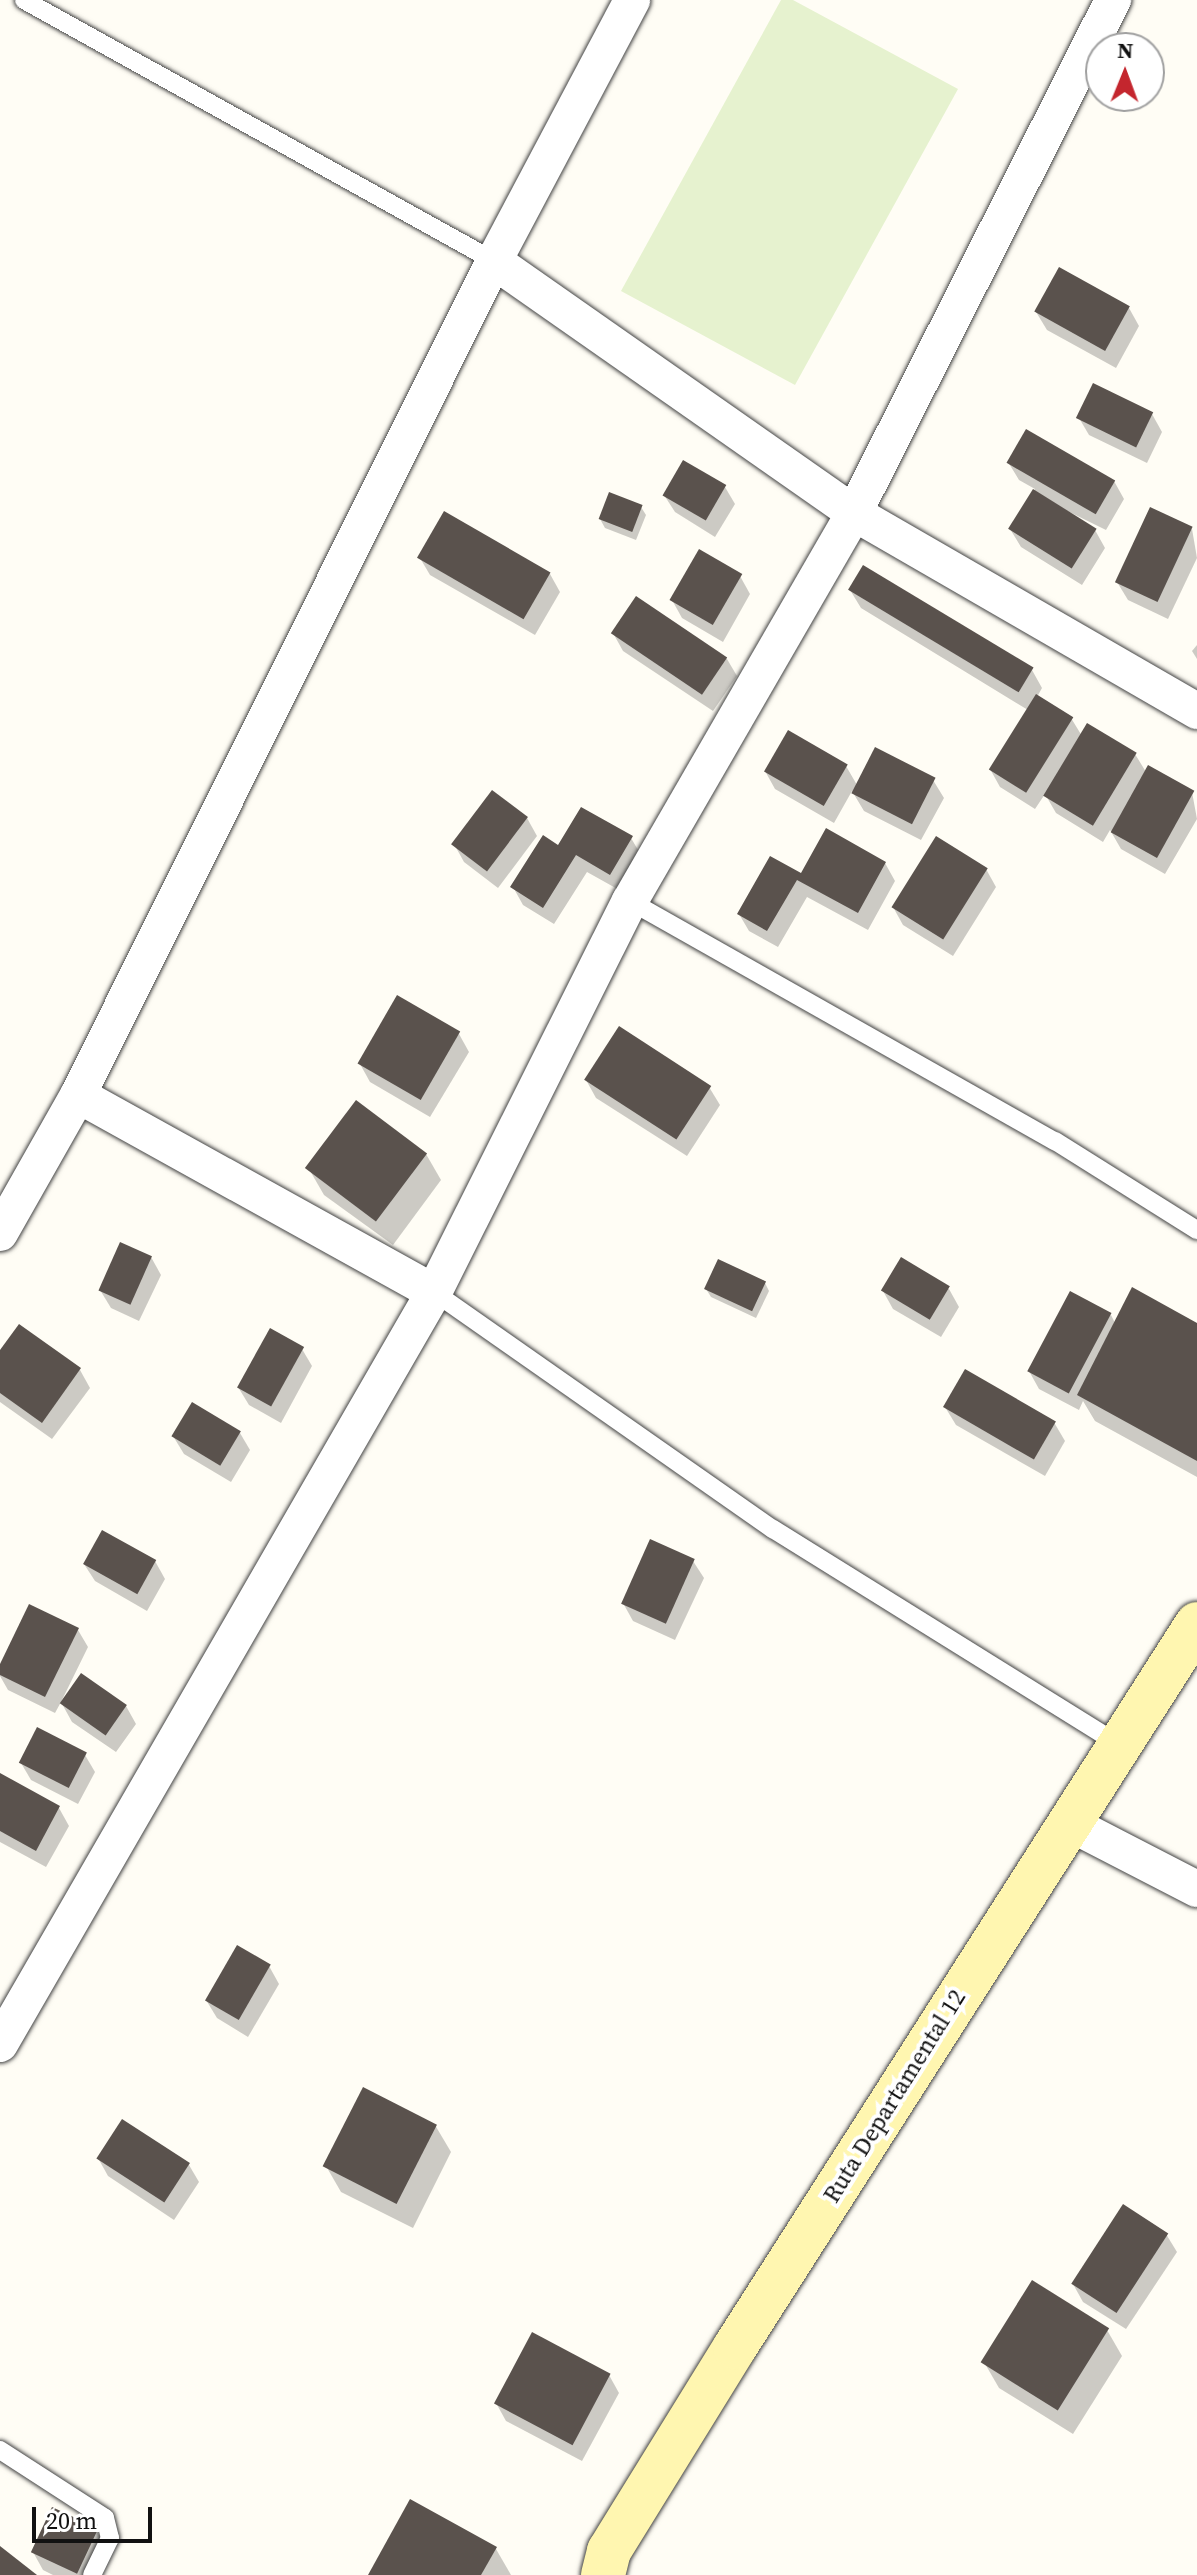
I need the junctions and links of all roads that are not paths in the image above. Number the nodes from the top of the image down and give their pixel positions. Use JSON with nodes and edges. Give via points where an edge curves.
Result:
{"nodes":[{"id":1,"x":24,"y":0,"type":"edge"},
{"id":2,"x":632,"y":0,"type":"edge"},
{"id":3,"x":1113,"y":0,"type":"edge"},
{"id":4,"x":494,"y":261,"type":"junction"},
{"id":5,"x":854,"y":513,"type":"junction"},
{"id":6,"x":1197,"y":711,"type":"edge"},
{"id":7,"x":630,"y":901,"type":"junction"},
{"id":8,"x":78,"y":1095,"type":"junction"},
{"id":9,"x":1197,"y":1230,"type":"edge"},
{"id":10,"x":0,"y":1233,"type":"edge"},
{"id":11,"x":434,"y":1292,"type":"junction"},
{"id":12,"x":1197,"y":1624,"type":"edge"},
{"id":13,"x":1118,"y":1744,"type":"junction"},
{"id":14,"x":1067,"y":1822,"type":"junction"},
{"id":15,"x":1197,"y":1889,"type":"edge"},
{"id":16,"x":0,"y":2044,"type":"edge"},
{"id":17,"x":0,"y":2450,"type":"edge"},
{"id":18,"x":92,"y":2575,"type":"edge"},
{"id":19,"x":603,"y":2575,"type":"edge"}],
"edges":[{"from":1,"to":4,"type":"lane"},
{"from":2,"to":4,"type":"street"},
{"from":3,"to":5,"type":"street"},
{"from":4,"to":5,"type":"street"},
{"from":4,"to":8,"type":"street"},
{"from":5,"to":6,"type":"street"},
{"from":5,"to":7,"type":"street"},
{"from":7,"to":9,"type":"lane","via":[[1055,1141]]},
{"from":7,"to":11,"type":"street"},
{"from":8,"to":10,"type":"street"},
{"from":8,"to":11,"type":"street"},
{"from":11,"to":13,"type":"lane","via":[[773,1529]]},
{"from":11,"to":16,"type":"street"},
{"from":12,"to":13,"type":"main road","name":"Ruta Departamental 12"},
{"from":13,"to":14,"type":"main road","name":"Ruta Departamental 12"},
{"from":14,"to":15,"type":"street"},
{"from":14,"to":19,"type":"main road","name":"Ruta Departamental 12","via":[[609,2551]]},
{"from":17,"to":18,"type":"lane","via":[[105,2518],[110,2538]]}]}
